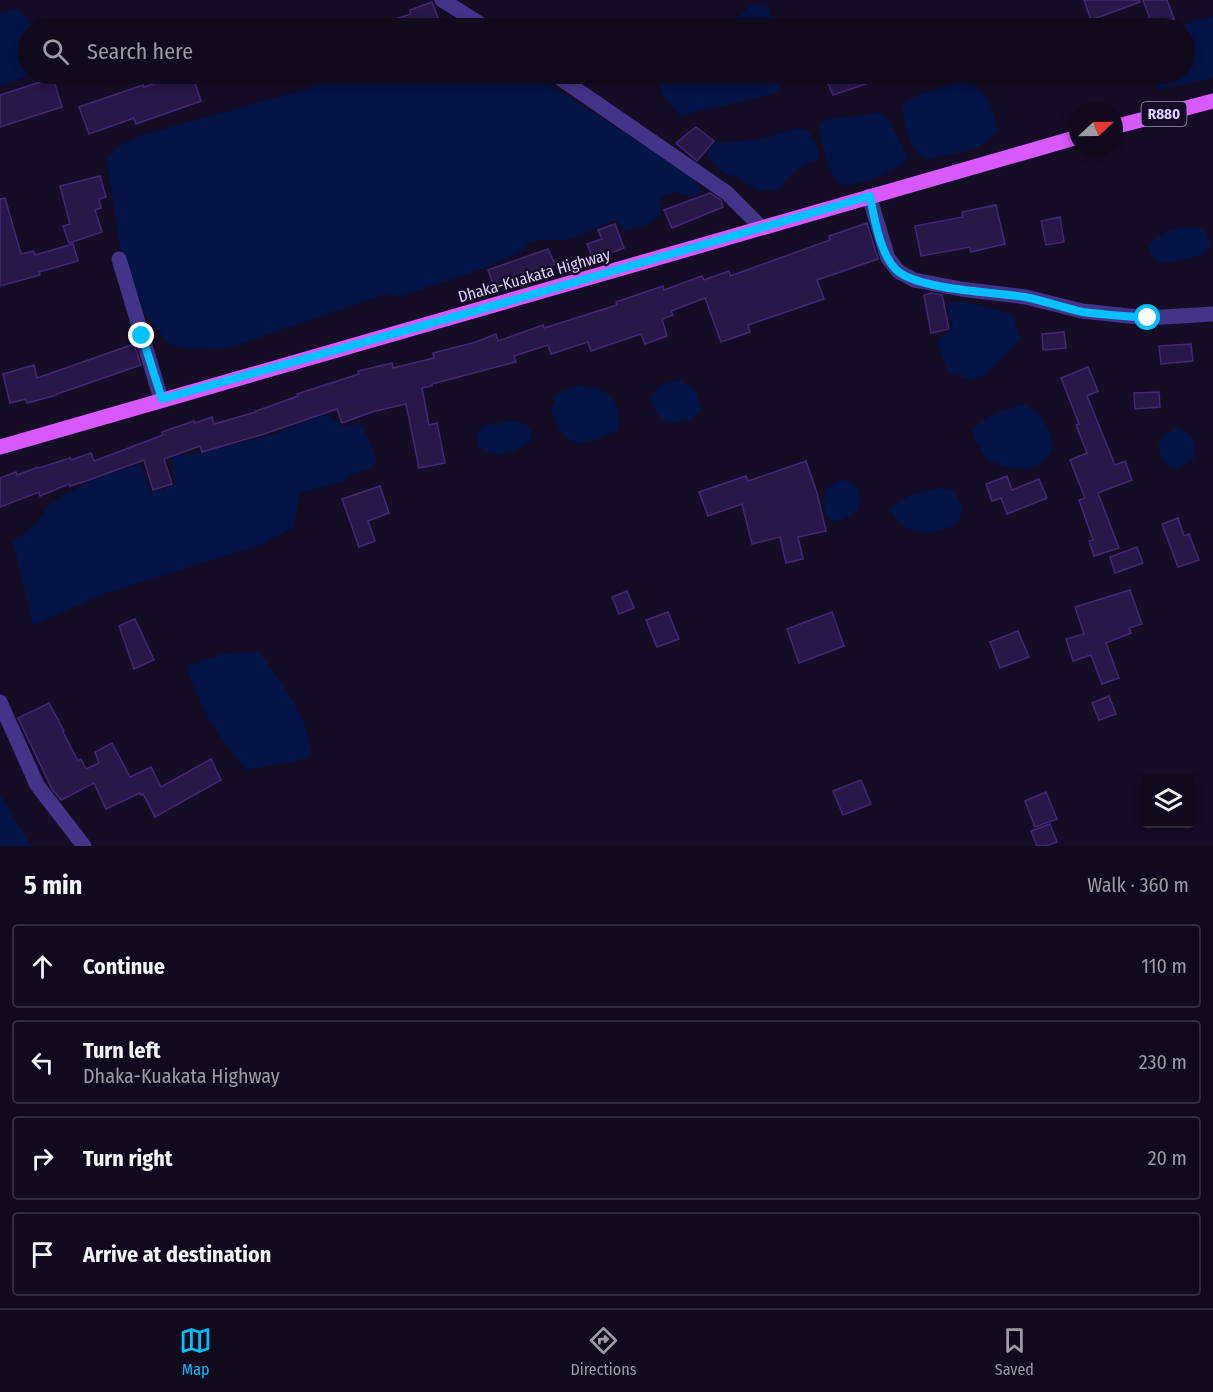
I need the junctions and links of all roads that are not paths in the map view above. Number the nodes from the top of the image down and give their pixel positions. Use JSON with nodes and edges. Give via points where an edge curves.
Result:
{"nodes":[{"id":1,"x":442,"y":0,"type":"edge"},
{"id":2,"x":471,"y":18,"type":"edge"},
{"id":3,"x":569,"y":84,"type":"edge"},
{"id":4,"x":1213,"y":101,"type":"edge"},
{"id":5,"x":1123,"y":125,"type":"edge"},
{"id":6,"x":1069,"y":140,"type":"edge"},
{"id":7,"x":870,"y":196,"type":"junction"},
{"id":8,"x":761,"y":227,"type":"junction"},
{"id":9,"x":119,"y":259,"type":"dead end"},
{"id":10,"x":1213,"y":314,"type":"edge"},
{"id":11,"x":162,"y":399,"type":"junction"},
{"id":12,"x":0,"y":447,"type":"edge"},
{"id":13,"x":0,"y":702,"type":"edge"},
{"id":14,"x":84,"y":846,"type":"edge"}],
"edges":[{"from":1,"to":2,"type":"street"},
{"from":3,"to":8,"type":"street","via":[[727,193]]},
{"from":4,"to":5,"type":"main road","number":"R880"},
{"from":6,"to":7,"type":"main road","name":"Dhaka-Kuakata Highway"},
{"from":7,"to":8,"type":"main road","name":"Dhaka-Kuakata Highway"},
{"from":7,"to":10,"type":"street","via":[[888,258],[898,271],[914,280],[1026,297],[1082,311],[1148,318]]},
{"from":8,"to":11,"type":"main road","name":"Dhaka-Kuakata Highway"},
{"from":9,"to":11,"type":"street"},
{"from":11,"to":12,"type":"main road","name":"Dhaka-Kuakata Highway"},
{"from":13,"to":14,"type":"street","via":[[37,785]]}]}
